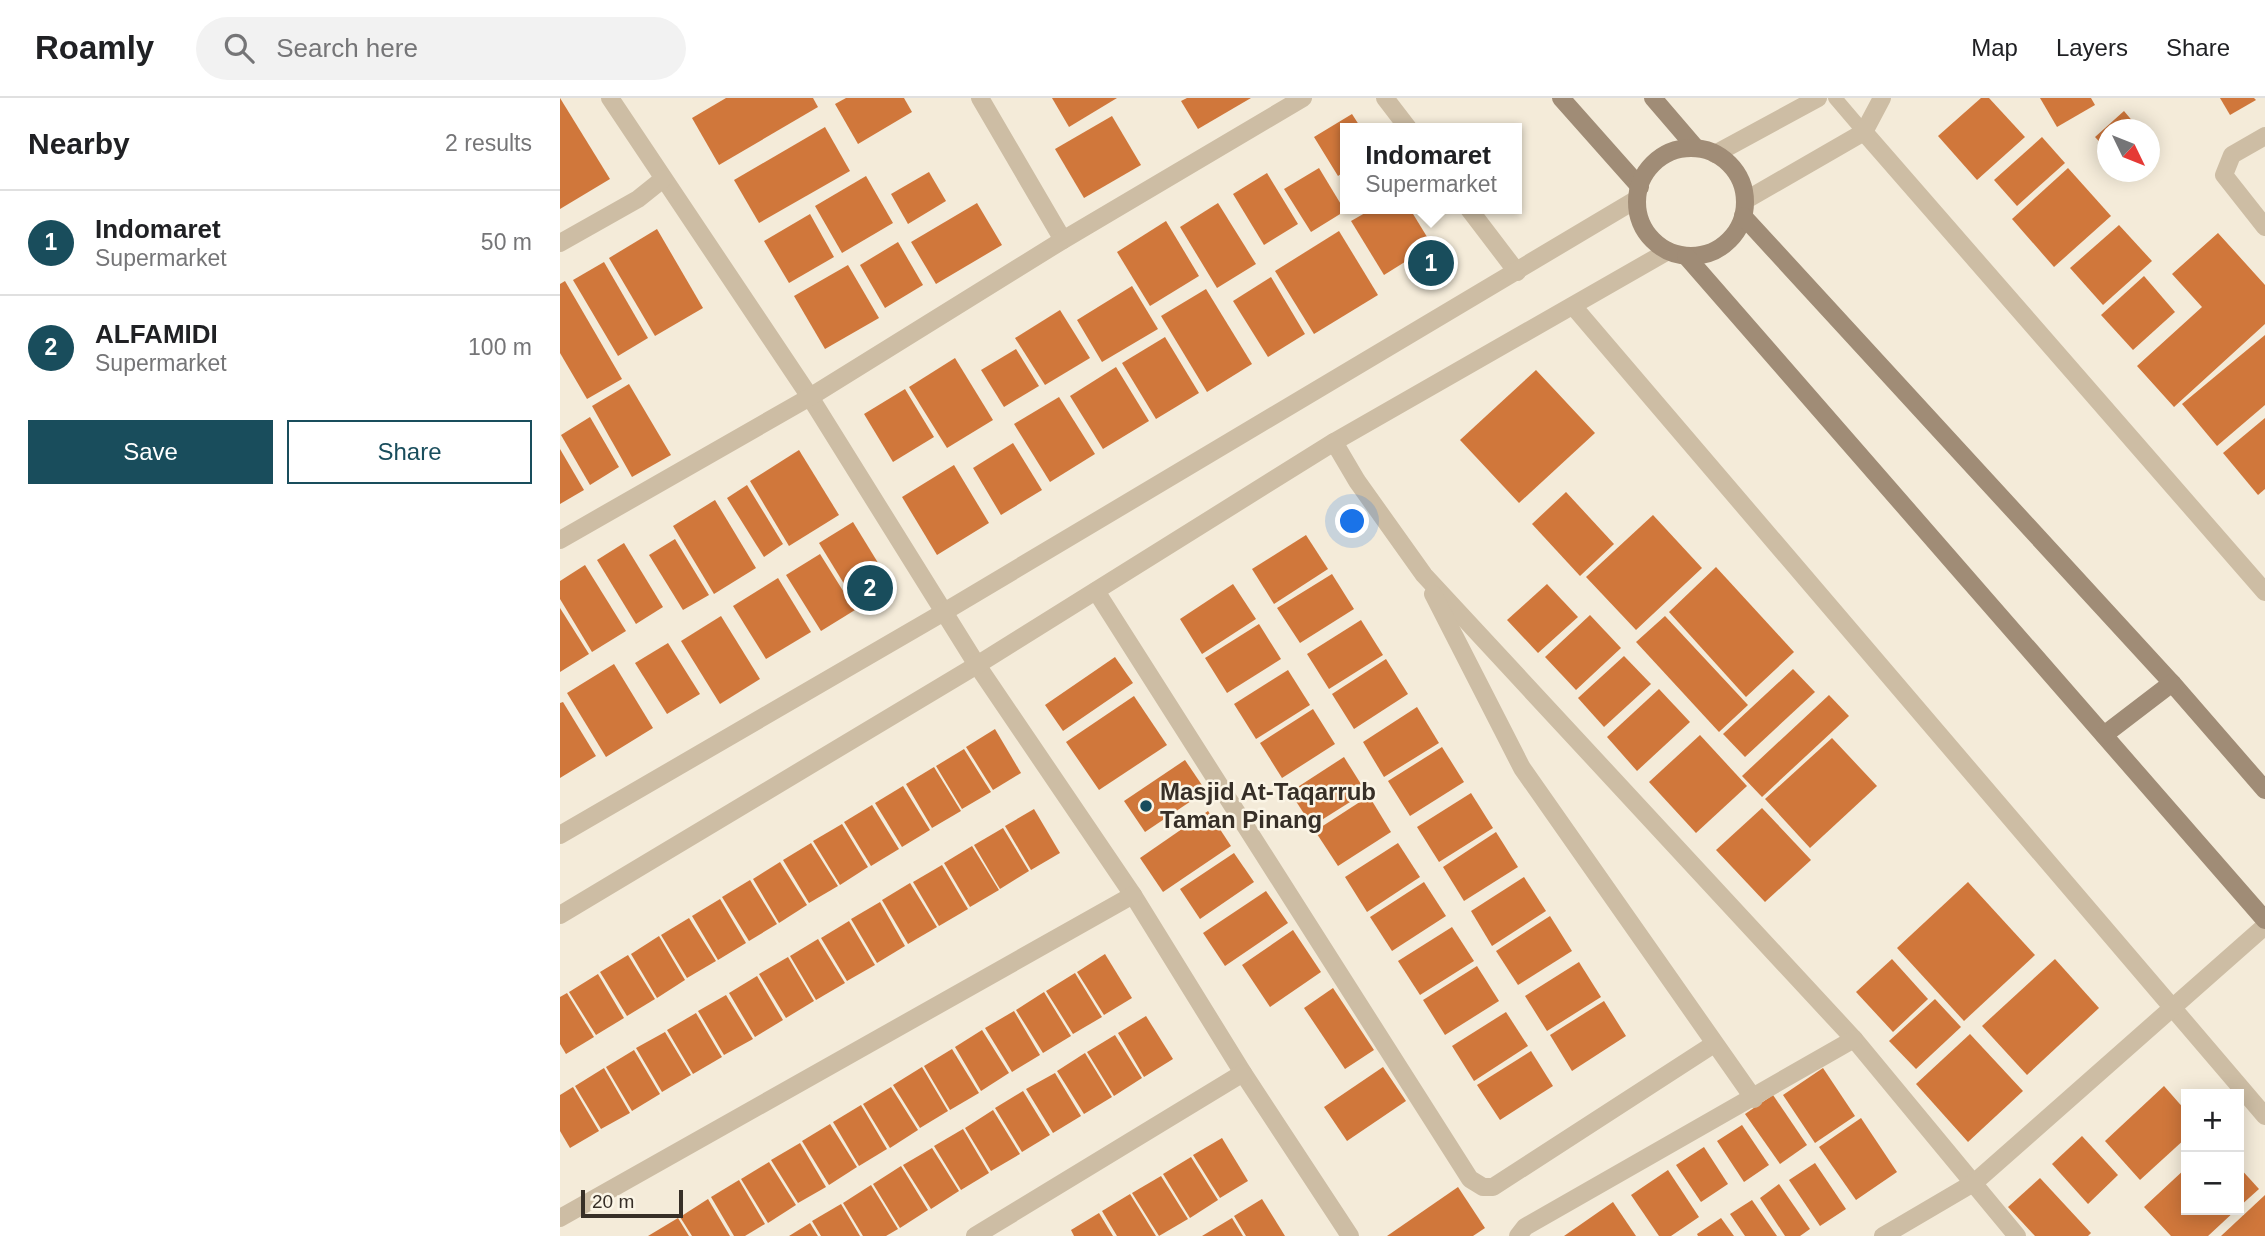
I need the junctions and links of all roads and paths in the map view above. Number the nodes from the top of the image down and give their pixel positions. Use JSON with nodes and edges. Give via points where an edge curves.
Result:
{"nodes":[{"id":1,"x":611,"y":98,"type":"edge"},
{"id":2,"x":980,"y":98,"type":"edge"},
{"id":3,"x":1303,"y":98,"type":"edge"},
{"id":4,"x":1385,"y":98,"type":"edge"},
{"id":5,"x":1561,"y":98,"type":"edge"},
{"id":6,"x":1653,"y":98,"type":"edge"},
{"id":7,"x":1818,"y":98,"type":"edge"},
{"id":8,"x":1835,"y":98,"type":"edge"},
{"id":9,"x":1882,"y":98,"type":"edge"},
{"id":10,"x":1404,"y":123,"type":"edge"},
{"id":11,"x":1864,"y":132,"type":"junction"},
{"id":12,"x":2265,"y":136,"type":"edge"},
{"id":13,"x":1696,"y":148,"type":"junction"},
{"id":14,"x":1715,"y":153,"type":"junction"},
{"id":15,"x":663,"y":179,"type":"junction"},
{"id":16,"x":1638,"y":193,"type":"junction"},
{"id":17,"x":1744,"y":208,"type":"junction"},
{"id":18,"x":1473,"y":214,"type":"edge"},
{"id":19,"x":2265,"y":227,"type":"edge"},
{"id":20,"x":1063,"y":240,"type":"junction"},
{"id":21,"x":560,"y":243,"type":"edge"},
{"id":22,"x":1668,"y":251,"type":"junction"},
{"id":23,"x":1686,"y":256,"type":"junction"},
{"id":24,"x":1517,"y":272,"type":"junction"},
{"id":25,"x":1573,"y":306,"type":"junction"},
{"id":26,"x":810,"y":397,"type":"junction"},
{"id":27,"x":1334,"y":442,"type":"junction"},
{"id":28,"x":560,"y":540,"type":"edge"},
{"id":29,"x":1424,"y":575,"type":"junction"},
{"id":30,"x":1096,"y":591,"type":"junction"},
{"id":31,"x":2265,"y":592,"type":"edge"},
{"id":32,"x":944,"y":612,"type":"junction"},
{"id":33,"x":977,"y":665,"type":"junction"},
{"id":34,"x":2172,"y":682,"type":"junction"},
{"id":35,"x":2104,"y":735,"type":"junction"},
{"id":36,"x":2265,"y":790,"type":"edge"},
{"id":37,"x":560,"y":835,"type":"edge"},
{"id":38,"x":1133,"y":895,"type":"junction"},
{"id":39,"x":560,"y":915,"type":"edge"},
{"id":40,"x":2265,"y":920,"type":"edge"},
{"id":41,"x":2265,"y":926,"type":"edge"},
{"id":42,"x":2173,"y":1009,"type":"junction"},
{"id":43,"x":1854,"y":1039,"type":"junction"},
{"id":44,"x":1714,"y":1044,"type":"junction"},
{"id":45,"x":1243,"y":1073,"type":"junction"},
{"id":46,"x":1754,"y":1099,"type":"junction"},
{"id":47,"x":2265,"y":1116,"type":"edge"},
{"id":48,"x":1975,"y":1182,"type":"junction"},
{"id":49,"x":560,"y":1218,"type":"edge"},
{"id":50,"x":975,"y":1236,"type":"edge"},
{"id":51,"x":1350,"y":1236,"type":"edge"},
{"id":52,"x":1518,"y":1236,"type":"edge"},
{"id":53,"x":1883,"y":1236,"type":"edge"},
{"id":54,"x":2017,"y":1236,"type":"edge"}],
"edges":[{"from":1,"to":15,"type":"street"},
{"from":2,"to":20,"type":"street"},
{"from":3,"to":20,"type":"street"},
{"from":4,"to":10,"type":"street"},
{"from":5,"to":16,"type":"main road"},
{"from":6,"to":13,"type":"main road"},
{"from":7,"to":14,"type":"street"},
{"from":8,"to":11,"type":"lane"},
{"from":9,"to":11,"type":"street"},
{"from":11,"to":17,"type":"street"},
{"from":11,"to":31,"type":"street"},
{"from":12,"to":19,"type":"street","via":[[2232,155],[2224,175]]},
{"from":13,"to":14,"type":"main road"},
{"from":13,"to":16,"type":"main road","via":[[1668,153],[1655,162]]},
{"from":14,"to":17,"type":"main road","via":[[1742,181]]},
{"from":15,"to":21,"type":"street"},
{"from":15,"to":26,"type":"street"},
{"from":16,"to":22,"type":"main road","via":[[1640,220],[1651,239]]},
{"from":16,"to":24,"type":"street"},
{"from":17,"to":23,"type":"main road","via":[[1735,233],[1722,247]]},
{"from":17,"to":34,"type":"main road"},
{"from":18,"to":24,"type":"street"},
{"from":20,"to":26,"type":"street"},
{"from":22,"to":23,"type":"main road"},
{"from":22,"to":25,"type":"street"},
{"from":23,"to":35,"type":"main road"},
{"from":24,"to":32,"type":"street"},
{"from":25,"to":27,"type":"street"},
{"from":25,"to":42,"type":"street"},
{"from":26,"to":28,"type":"street"},
{"from":26,"to":32,"type":"street"},
{"from":27,"to":29,"type":"street"},
{"from":27,"to":30,"type":"street"},
{"from":29,"to":43,"type":"street"},
{"from":29,"to":44,"type":"street","via":[[1521,768]]},
{"from":30,"to":33,"type":"street"},
{"from":30,"to":44,"type":"street","via":[[1470,1179],[1493,1187]]},
{"from":32,"to":33,"type":"street"},
{"from":32,"to":37,"type":"street"},
{"from":33,"to":38,"type":"street"},
{"from":33,"to":39,"type":"street"},
{"from":34,"to":35,"type":"main road"},
{"from":34,"to":36,"type":"main road"},
{"from":35,"to":40,"type":"main road"},
{"from":38,"to":45,"type":"street"},
{"from":38,"to":49,"type":"street"},
{"from":41,"to":42,"type":"street"},
{"from":42,"to":47,"type":"street"},
{"from":42,"to":48,"type":"street"},
{"from":43,"to":46,"type":"street"},
{"from":43,"to":48,"type":"street"},
{"from":44,"to":46,"type":"street"},
{"from":45,"to":50,"type":"street"},
{"from":45,"to":51,"type":"street"},
{"from":46,"to":52,"type":"street","via":[[1525,1227]]},
{"from":48,"to":53,"type":"street"},
{"from":48,"to":54,"type":"street"}]}
